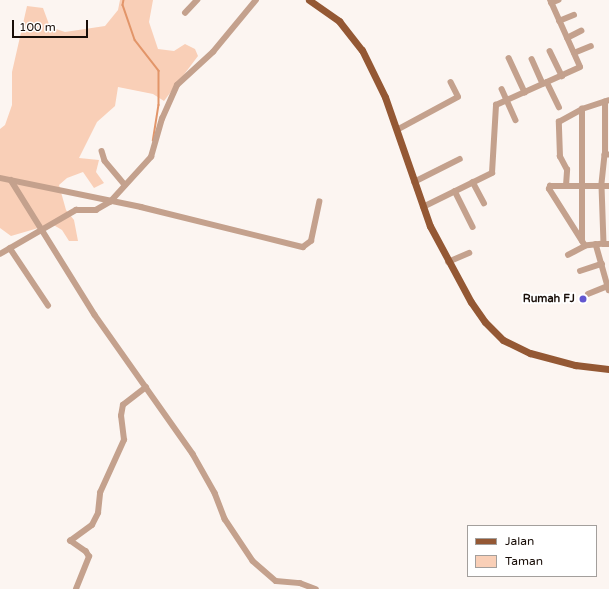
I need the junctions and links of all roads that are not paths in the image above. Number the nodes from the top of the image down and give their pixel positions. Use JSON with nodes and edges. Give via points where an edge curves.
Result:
{"nodes":[{"id":1,"x":197,"y":0,"type":"edge"},
{"id":2,"x":256,"y":0,"type":"edge"},
{"id":3,"x":309,"y":0,"type":"edge"},
{"id":4,"x":558,"y":0,"type":"edge"},
{"id":5,"x":550,"y":2,"type":"edge"},
{"id":6,"x":185,"y":13,"type":"dead end"},
{"id":7,"x":574,"y":15,"type":"dead end"},
{"id":8,"x":559,"y":21,"type":"junction"},
{"id":9,"x":581,"y":31,"type":"dead end"},
{"id":10,"x":567,"y":38,"type":"junction"},
{"id":11,"x":590,"y":46,"type":"dead end"},
{"id":12,"x":550,"y":51,"type":"dead end"},
{"id":13,"x":574,"y":53,"type":"junction"},
{"id":14,"x":509,"y":58,"type":"dead end"},
{"id":15,"x":532,"y":59,"type":"dead end"},
{"id":16,"x":562,"y":76,"type":"junction"},
{"id":17,"x":451,"y":83,"type":"dead end"},
{"id":18,"x":545,"y":83,"type":"junction"},
{"id":19,"x":502,"y":89,"type":"dead end"},
{"id":20,"x":525,"y":92,"type":"junction"},
{"id":21,"x":507,"y":100,"type":"junction"},
{"id":22,"x":607,"y":101,"type":"edge"},
{"id":23,"x":559,"y":107,"type":"dead end"},
{"id":24,"x":582,"y":109,"type":"junction"},
{"id":25,"x":516,"y":120,"type":"dead end"},
{"id":26,"x":397,"y":130,"type":"junction"},
{"id":27,"x":102,"y":151,"type":"dead end"},
{"id":28,"x":607,"y":155,"type":"edge"},
{"id":29,"x":460,"y":159,"type":"dead end"},
{"id":30,"x":0,"y":178,"type":"edge"},
{"id":31,"x":11,"y":180,"type":"junction"},
{"id":32,"x":414,"y":182,"type":"junction"},
{"id":33,"x":473,"y":182,"type":"junction"},
{"id":34,"x":125,"y":185,"type":"junction"},
{"id":35,"x":566,"y":186,"type":"junction"},
{"id":36,"x":580,"y":186,"type":"junction"},
{"id":37,"x":602,"y":186,"type":"junction"},
{"id":38,"x":609,"y":186,"type":"edge"},
{"id":39,"x":454,"y":191,"type":"junction"},
{"id":40,"x":110,"y":202,"type":"junction"},
{"id":41,"x":319,"y":202,"type":"dead end"},
{"id":42,"x":484,"y":203,"type":"dead end"},
{"id":43,"x":423,"y":207,"type":"junction"},
{"id":44,"x":473,"y":226,"type":"dead end"},
{"id":45,"x":42,"y":229,"type":"junction"},
{"id":46,"x":583,"y":244,"type":"junction"},
{"id":47,"x":596,"y":244,"type":"junction"},
{"id":48,"x":607,"y":244,"type":"edge"},
{"id":49,"x":10,"y":248,"type":"junction"},
{"id":50,"x":469,"y":253,"type":"dead end"},
{"id":51,"x":0,"y":254,"type":"edge"},
{"id":52,"x":568,"y":255,"type":"dead end"},
{"id":53,"x":448,"y":262,"type":"junction"},
{"id":54,"x":602,"y":264,"type":"junction"},
{"id":55,"x":580,"y":272,"type":"dead end"},
{"id":56,"x":608,"y":288,"type":"edge"},
{"id":57,"x":588,"y":294,"type":"dead end"},
{"id":58,"x":48,"y":305,"type":"dead end"},
{"id":59,"x":609,"y":369,"type":"edge"},
{"id":60,"x":146,"y":387,"type":"junction"},
{"id":61,"x":76,"y":589,"type":"edge"},
{"id":62,"x":316,"y":589,"type":"edge"}],
"edges":[{"from":1,"to":6,"type":"street"},
{"from":2,"to":34,"type":"street","via":[[214,52],[177,85],[162,119],[155,150],[145,165]]},
{"from":3,"to":26,"type":"main road","via":[[339,21],[362,50],[385,97]]},
{"from":4,"to":5,"type":"street"},
{"from":5,"to":8,"type":"street"},
{"from":7,"to":8,"type":"street"},
{"from":8,"to":10,"type":"street"},
{"from":9,"to":10,"type":"street"},
{"from":10,"to":13,"type":"street"},
{"from":11,"to":13,"type":"street"},
{"from":12,"to":16,"type":"street"},
{"from":13,"to":16,"type":"street","via":[[580,67]]},
{"from":14,"to":20,"type":"street"},
{"from":15,"to":18,"type":"street"},
{"from":16,"to":18,"type":"street"},
{"from":17,"to":26,"type":"street","via":[[458,97]]},
{"from":18,"to":20,"type":"street"},
{"from":18,"to":23,"type":"street"},
{"from":19,"to":21,"type":"street"},
{"from":20,"to":21,"type":"street"},
{"from":21,"to":25,"type":"street"},
{"from":21,"to":33,"type":"street","via":[[496,105],[492,172]]},
{"from":22,"to":24,"type":"street"},
{"from":22,"to":28,"type":"street"},
{"from":24,"to":35,"type":"street","via":[[562,118],[558,124],[560,157],[567,170]]},
{"from":24,"to":36,"type":"street"},
{"from":26,"to":32,"type":"main road"},
{"from":27,"to":34,"type":"street","via":[[105,160]]},
{"from":28,"to":37,"type":"street"},
{"from":29,"to":32,"type":"street"},
{"from":30,"to":31,"type":"street"},
{"from":31,"to":40,"type":"street"},
{"from":31,"to":45,"type":"street"},
{"from":32,"to":43,"type":"main road"},
{"from":33,"to":39,"type":"street"},
{"from":33,"to":42,"type":"street"},
{"from":34,"to":40,"type":"street"},
{"from":35,"to":36,"type":"street"},
{"from":35,"to":46,"type":"street","via":[[552,185],[549,189]]},
{"from":36,"to":37,"type":"street"},
{"from":36,"to":46,"type":"street"},
{"from":37,"to":38,"type":"street"},
{"from":37,"to":48,"type":"street"},
{"from":39,"to":43,"type":"street"},
{"from":39,"to":44,"type":"street"},
{"from":40,"to":41,"type":"street","via":[[303,247],[311,241]]},
{"from":40,"to":45,"type":"street","via":[[96,210],[76,210]]},
{"from":43,"to":53,"type":"main road"},
{"from":45,"to":49,"type":"street"},
{"from":45,"to":60,"type":"street","via":[[94,315]]},
{"from":46,"to":47,"type":"street"},
{"from":46,"to":52,"type":"street"},
{"from":47,"to":48,"type":"street"},
{"from":47,"to":54,"type":"street"},
{"from":49,"to":51,"type":"street"},
{"from":49,"to":58,"type":"street"},
{"from":50,"to":53,"type":"street"},
{"from":53,"to":59,"type":"main road","via":[[485,322],[503,340],[530,354],[550,360]]},
{"from":54,"to":55,"type":"street"},
{"from":54,"to":56,"type":"street"},
{"from":56,"to":57,"type":"street"},
{"from":60,"to":61,"type":"street","via":[[122,405],[124,440],[100,493],[98,513],[92,525],[70,541],[89,557]]},
{"from":60,"to":62,"type":"street","via":[[193,454],[215,493],[225,519],[253,561],[276,582],[300,583]]}]}
